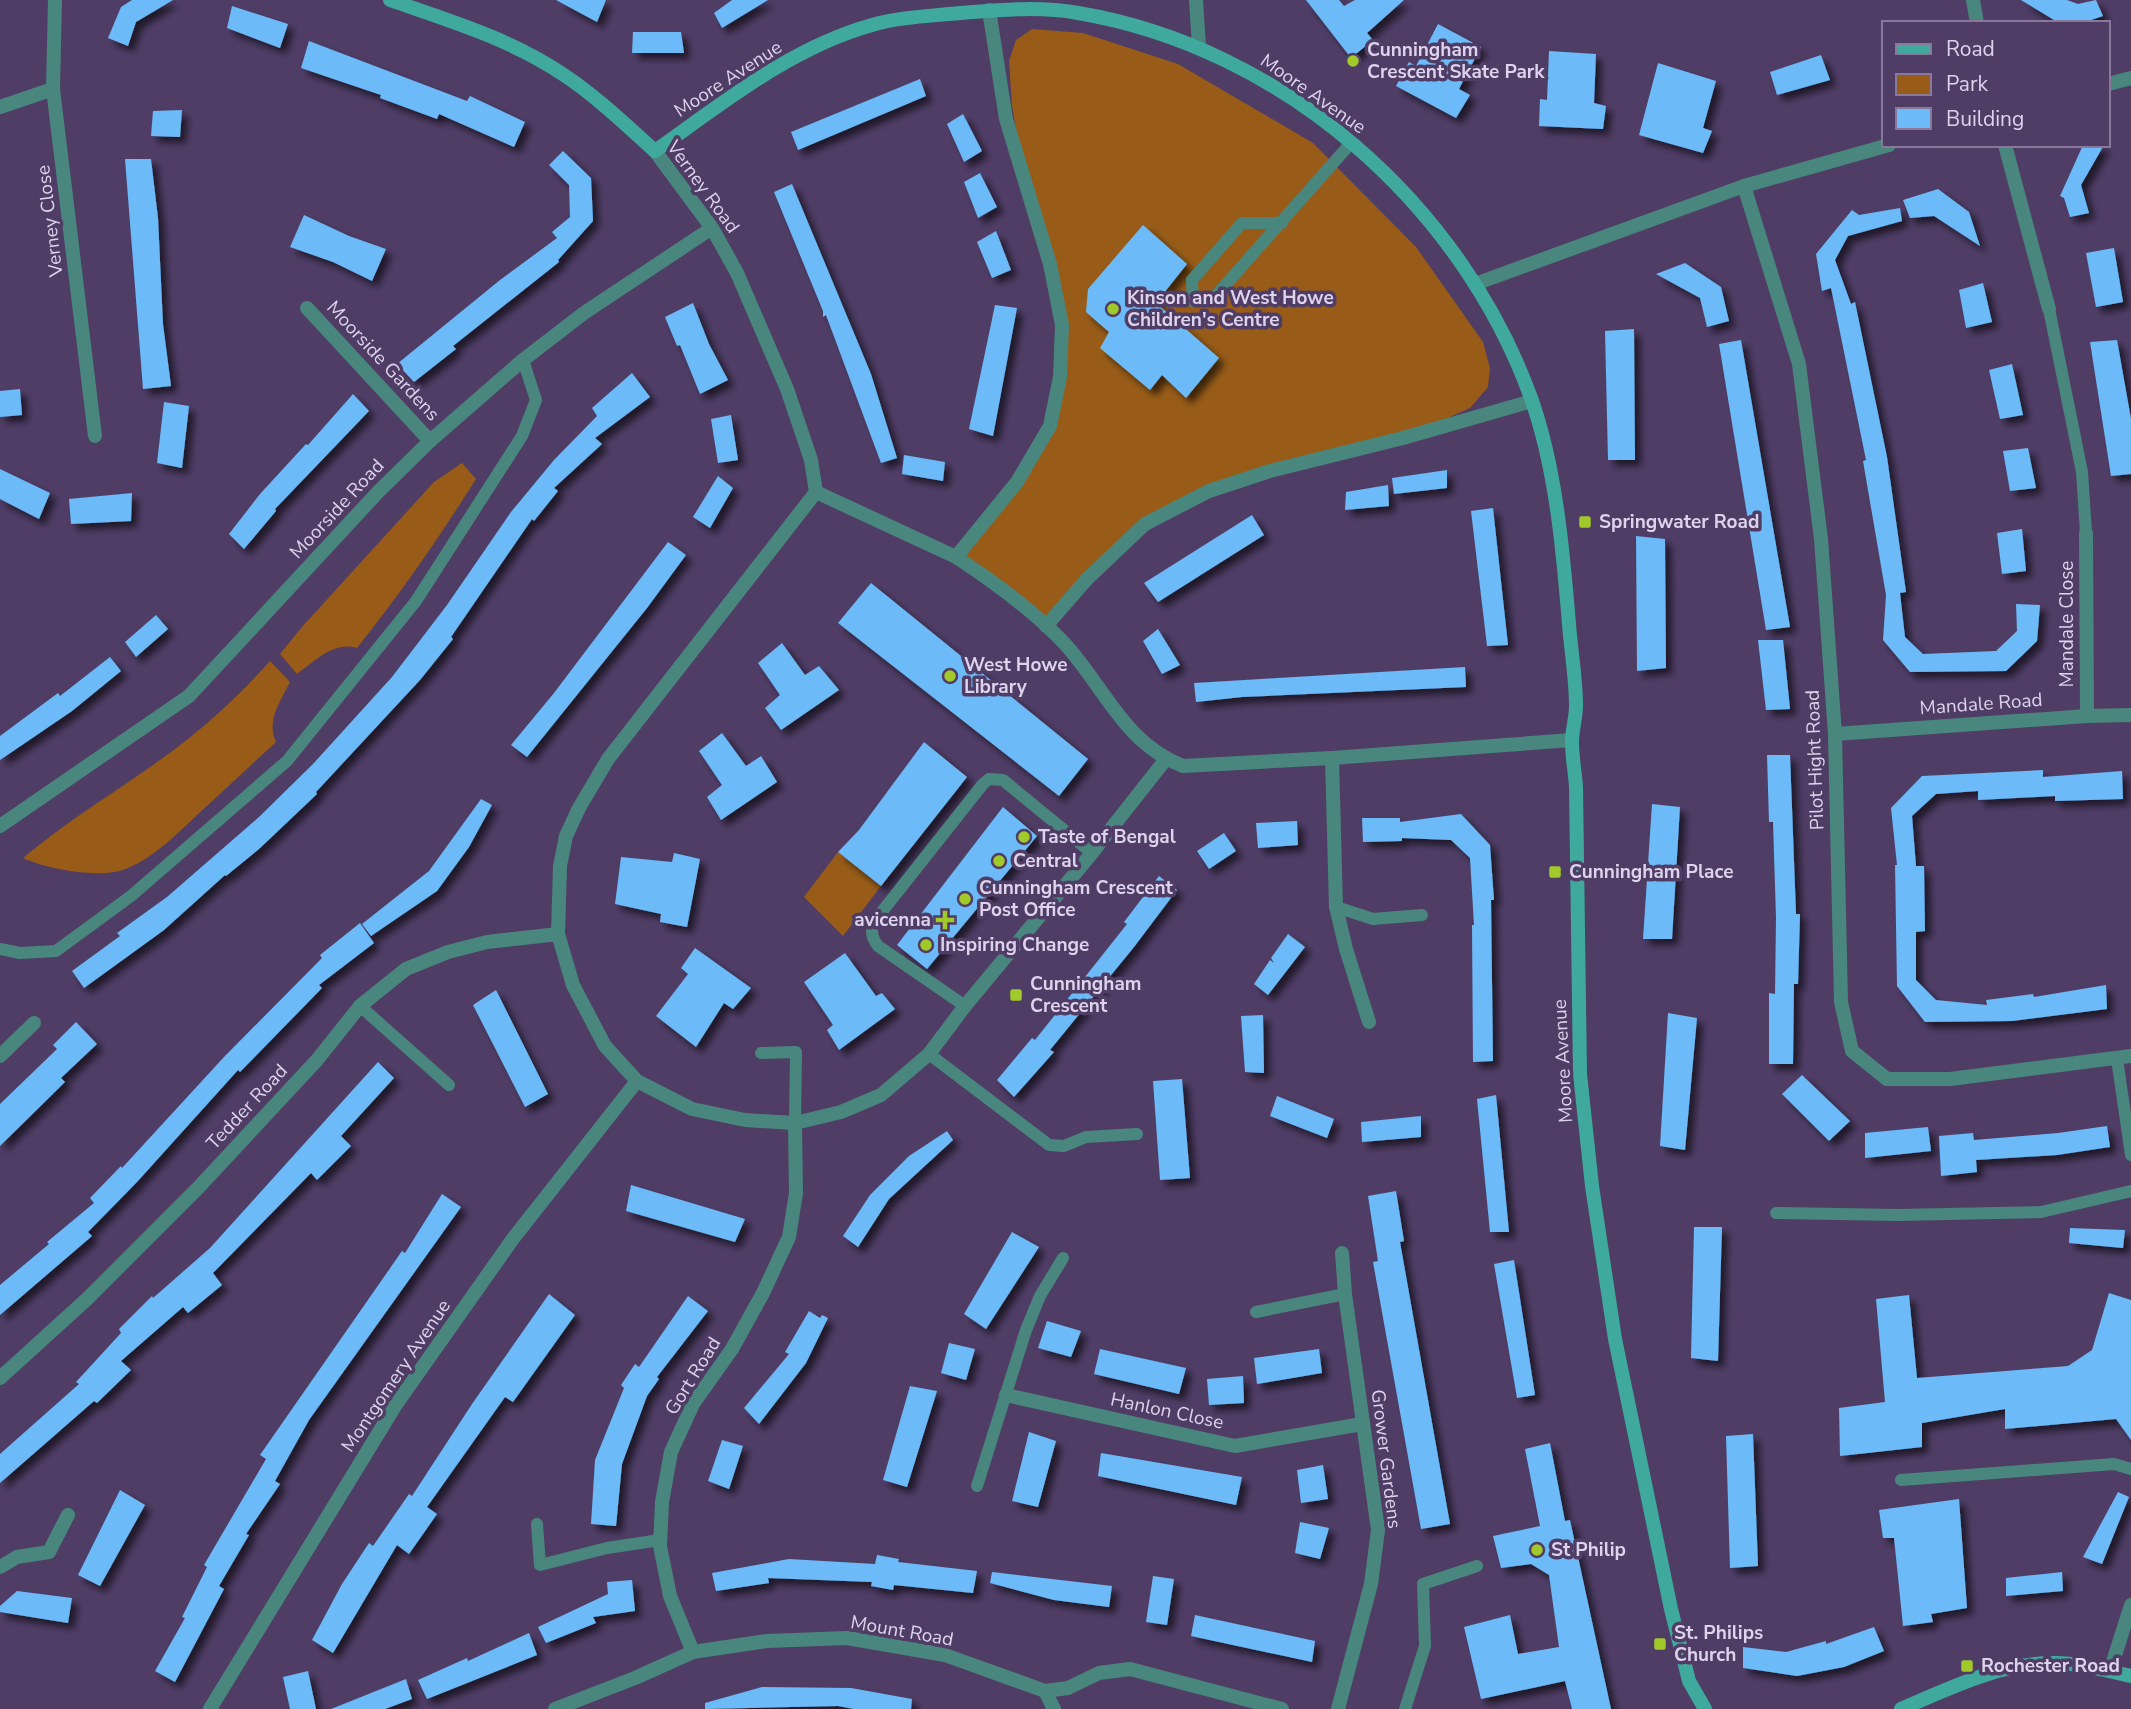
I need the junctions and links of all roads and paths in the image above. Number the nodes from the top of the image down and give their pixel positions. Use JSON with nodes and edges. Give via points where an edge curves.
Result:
{"nodes":[{"id":1,"x":55,"y":0,"type":"edge"},
{"id":2,"x":390,"y":0,"type":"edge"},
{"id":3,"x":1196,"y":0,"type":"edge"},
{"id":4,"x":1973,"y":0,"type":"edge"},
{"id":5,"x":989,"y":10,"type":"junction"},
{"id":6,"x":1977,"y":21,"type":"edge"},
{"id":7,"x":1199,"y":47,"type":"junction"},
{"id":8,"x":2131,"y":78,"type":"edge"},
{"id":9,"x":2110,"y":83,"type":"edge"},
{"id":10,"x":53,"y":89,"type":"junction"},
{"id":11,"x":0,"y":107,"type":"edge"},
{"id":12,"x":1351,"y":143,"type":"junction"},
{"id":13,"x":1882,"y":147,"type":"edge"},
{"id":14,"x":2006,"y":147,"type":"edge"},
{"id":15,"x":655,"y":151,"type":"junction"},
{"id":16,"x":1744,"y":186,"type":"junction"},
{"id":17,"x":1282,"y":223,"type":"junction"},
{"id":18,"x":712,"y":228,"type":"junction"},
{"id":19,"x":1475,"y":284,"type":"junction"},
{"id":20,"x":307,"y":308,"type":"dead end"},
{"id":21,"x":2049,"y":309,"type":"joint"},
{"id":22,"x":523,"y":360,"type":"junction"},
{"id":23,"x":1532,"y":401,"type":"junction"},
{"id":24,"x":95,"y":436,"type":"dead end"},
{"id":25,"x":430,"y":441,"type":"junction"},
{"id":26,"x":816,"y":492,"type":"junction"},
{"id":27,"x":2086,"y":533,"type":"joint"},
{"id":28,"x":956,"y":557,"type":"junction"},
{"id":29,"x":1046,"y":626,"type":"junction"},
{"id":30,"x":2131,"y":715,"type":"edge"},
{"id":31,"x":2087,"y":716,"type":"junction"},
{"id":32,"x":1835,"y":734,"type":"junction"},
{"id":33,"x":1572,"y":740,"type":"junction"},
{"id":34,"x":1332,"y":758,"type":"junction"},
{"id":35,"x":1166,"y":759,"type":"junction"},
{"id":36,"x":0,"y":826,"type":"edge"},
{"id":37,"x":1092,"y":853,"type":"junction"},
{"id":38,"x":1336,"y":907,"type":"junction"},
{"id":39,"x":1422,"y":915,"type":"dead end"},
{"id":40,"x":558,"y":934,"type":"junction"},
{"id":41,"x":0,"y":949,"type":"edge"},
{"id":42,"x":360,"y":1006,"type":"junction"},
{"id":43,"x":965,"y":1006,"type":"junction"},
{"id":44,"x":1368,"y":1022,"type":"dead end"},
{"id":45,"x":34,"y":1023,"type":"dead end"},
{"id":46,"x":761,"y":1053,"type":"dead end"},
{"id":47,"x":929,"y":1054,"type":"junction"},
{"id":48,"x":0,"y":1056,"type":"edge"},
{"id":49,"x":2124,"y":1058,"type":"edge"},
{"id":50,"x":637,"y":1081,"type":"junction"},
{"id":51,"x":449,"y":1085,"type":"dead end"},
{"id":52,"x":794,"y":1123,"type":"junction"},
{"id":53,"x":1137,"y":1134,"type":"dead end"},
{"id":54,"x":2131,"y":1155,"type":"edge"},
{"id":55,"x":2131,"y":1191,"type":"edge"},
{"id":56,"x":1776,"y":1213,"type":"dead end"},
{"id":57,"x":1342,"y":1253,"type":"dead end"},
{"id":58,"x":1063,"y":1258,"type":"dead end"},
{"id":59,"x":1345,"y":1294,"type":"junction"},
{"id":60,"x":1256,"y":1312,"type":"dead end"},
{"id":61,"x":0,"y":1378,"type":"edge"},
{"id":62,"x":1006,"y":1395,"type":"junction"},
{"id":63,"x":1363,"y":1424,"type":"junction"},
{"id":64,"x":2131,"y":1469,"type":"edge"},
{"id":65,"x":1901,"y":1480,"type":"dead end"},
{"id":66,"x":977,"y":1486,"type":"dead end"},
{"id":67,"x":68,"y":1515,"type":"dead end"},
{"id":68,"x":537,"y":1524,"type":"dead end"},
{"id":69,"x":660,"y":1540,"type":"junction"},
{"id":70,"x":1477,"y":1566,"type":"dead end"},
{"id":71,"x":0,"y":1567,"type":"edge"},
{"id":72,"x":2131,"y":1605,"type":"edge"},
{"id":73,"x":693,"y":1652,"type":"junction"},
{"id":74,"x":2110,"y":1671,"type":"junction"},
{"id":75,"x":2131,"y":1676,"type":"edge"},
{"id":76,"x":1045,"y":1691,"type":"junction"},
{"id":77,"x":210,"y":1709,"type":"edge"},
{"id":78,"x":555,"y":1709,"type":"edge"},
{"id":79,"x":1054,"y":1709,"type":"edge"},
{"id":80,"x":1282,"y":1709,"type":"edge"},
{"id":81,"x":1338,"y":1709,"type":"edge"},
{"id":82,"x":1405,"y":1709,"type":"edge"},
{"id":83,"x":1705,"y":1709,"type":"edge"},
{"id":84,"x":1901,"y":1709,"type":"edge"}],
"edges":[{"from":1,"to":10,"type":"street","name":"Verney Close"},
{"from":2,"to":15,"type":"street","name":"Verney Road","via":[[527,53],[603,103]]},
{"from":3,"to":7,"type":"street"},
{"from":4,"to":6,"type":"street"},
{"from":5,"to":7,"type":"street","name":"Moore Avenue","via":[[1077,13]]},
{"from":5,"to":15,"type":"street","name":"Moore Avenue","via":[[873,24],[814,47],[757,78]]},
{"from":5,"to":28,"type":"street","via":[[1006,119],[1050,264],[1062,325],[1060,377],[1050,426],[1017,482]]},
{"from":7,"to":12,"type":"street","name":"Moore Avenue","via":[[1249,71]]},
{"from":8,"to":9,"type":"street"},
{"from":10,"to":11,"type":"street"},
{"from":10,"to":24,"type":"street","name":"Verney Close"},
{"from":12,"to":17,"type":"lane"},
{"from":12,"to":19,"type":"street","name":"Moore Avenue","via":[[1439,233]]},
{"from":13,"to":16,"type":"street"},
{"from":14,"to":21,"type":"street"},
{"from":15,"to":18,"type":"street","name":"Verney Road"},
{"from":16,"to":19,"type":"street"},
{"from":16,"to":32,"type":"street","name":"Pilot Hight Road","via":[[1799,364],[1821,539]]},
{"from":17,"to":17,"type":"lane","via":[[1213,299],[1194,301],[1192,280],[1242,223]]},
{"from":18,"to":22,"type":"street","name":"Moorside Road","via":[[584,313]]},
{"from":18,"to":26,"type":"street","name":"Verney Road","via":[[737,273],[787,388],[811,460]]},
{"from":19,"to":23,"type":"street","name":"Moore Avenue"},
{"from":20,"to":25,"type":"street","name":"Moorside Gardens"},
{"from":21,"to":27,"type":"lane","via":[[2082,472]]},
{"from":22,"to":25,"type":"street","name":"Moorside Road"},
{"from":22,"to":41,"type":"lane","via":[[536,401],[522,436],[416,601],[287,761],[131,896],[56,951]]},
{"from":23,"to":29,"type":"street","via":[[1209,491],[1145,524]]},
{"from":23,"to":33,"type":"street","name":"Moore Avenue","via":[[1564,561],[1576,706]]},
{"from":25,"to":36,"type":"street","name":"Moorside Road","via":[[189,696]]},
{"from":26,"to":28,"type":"street"},
{"from":26,"to":40,"type":"street","via":[[640,715],[579,808],[566,836],[560,866]]},
{"from":27,"to":31,"type":"street","name":"Mandale Close"},
{"from":28,"to":29,"type":"street"},
{"from":29,"to":35,"type":"street","via":[[1066,645],[1131,731]]},
{"from":30,"to":31,"type":"street","name":"Mandale Road"},
{"from":31,"to":32,"type":"street","name":"Mandale Road"},
{"from":32,"to":49,"type":"street","name":"Pilot Hight Road","via":[[1840,1002],[1852,1051],[1887,1079],[1950,1079]]},
{"from":33,"to":34,"type":"street"},
{"from":33,"to":83,"type":"street","name":"Moore Avenue","via":[[1580,1073],[1592,1186],[1615,1339],[1671,1609],[1689,1681]]},
{"from":34,"to":35,"type":"street","via":[[1203,766],[1183,766]]},
{"from":34,"to":38,"type":"street"},
{"from":35,"to":37,"type":"street"},
{"from":37,"to":43,"type":"street"},
{"from":37,"to":43,"type":"lane","via":[[1003,779],[983,784],[872,930],[878,946]]},
{"from":38,"to":39,"type":"lane","via":[[1373,919]]},
{"from":38,"to":44,"type":"street"},
{"from":40,"to":42,"type":"street","name":"Tedder Road","via":[[487,942],[448,952],[406,969]]},
{"from":40,"to":50,"type":"street","via":[[573,985],[604,1046]]},
{"from":42,"to":51,"type":"lane"},
{"from":42,"to":61,"type":"street","name":"Tedder Road","via":[[317,1060],[198,1188]]},
{"from":43,"to":47,"type":"street"},
{"from":45,"to":48,"type":"street"},
{"from":46,"to":52,"type":"lane","via":[[796,1052]]},
{"from":47,"to":52,"type":"street","via":[[881,1095],[841,1112]]},
{"from":47,"to":53,"type":"lane","via":[[1049,1145]]},
{"from":49,"to":54,"type":"lane"},
{"from":50,"to":52,"type":"street","via":[[692,1109],[745,1120]]},
{"from":50,"to":77,"type":"street","name":"Montgomery Avenue","via":[[512,1240],[395,1406]]},
{"from":52,"to":69,"type":"street","name":"Gort Road","via":[[796,1192],[789,1237],[733,1349],[693,1404],[671,1452]]},
{"from":55,"to":56,"type":"lane","via":[[2041,1212]]},
{"from":57,"to":59,"type":"street","name":"Grower Gardens"},
{"from":58,"to":62,"type":"lane","via":[[1040,1296]]},
{"from":59,"to":60,"type":"lane"},
{"from":59,"to":63,"type":"street","name":"Grower Gardens"},
{"from":62,"to":63,"type":"street","name":"Hanlon Close","via":[[1235,1446]]},
{"from":62,"to":66,"type":"lane"},
{"from":63,"to":81,"type":"street","name":"Grower Gardens","via":[[1378,1530],[1371,1584]]},
{"from":64,"to":65,"type":"lane","via":[[2114,1464]]},
{"from":67,"to":71,"type":"street","via":[[49,1552],[17,1558]]},
{"from":68,"to":69,"type":"lane","via":[[540,1565]]},
{"from":69,"to":73,"type":"street","name":"Gort Road","via":[[670,1595]]},
{"from":70,"to":82,"type":"lane","via":[[1423,1584],[1425,1646]]},
{"from":72,"to":74,"type":"street"},
{"from":73,"to":76,"type":"street","name":"Mount Road","via":[[767,1641],[847,1638],[945,1655]]},
{"from":73,"to":78,"type":"street","name":"Mount Road"},
{"from":74,"to":75,"type":"street"},
{"from":74,"to":84,"type":"street","via":[[2057,1663],[2011,1667]]},
{"from":76,"to":79,"type":"street"},
{"from":76,"to":80,"type":"street","via":[[1130,1668]]}]}
